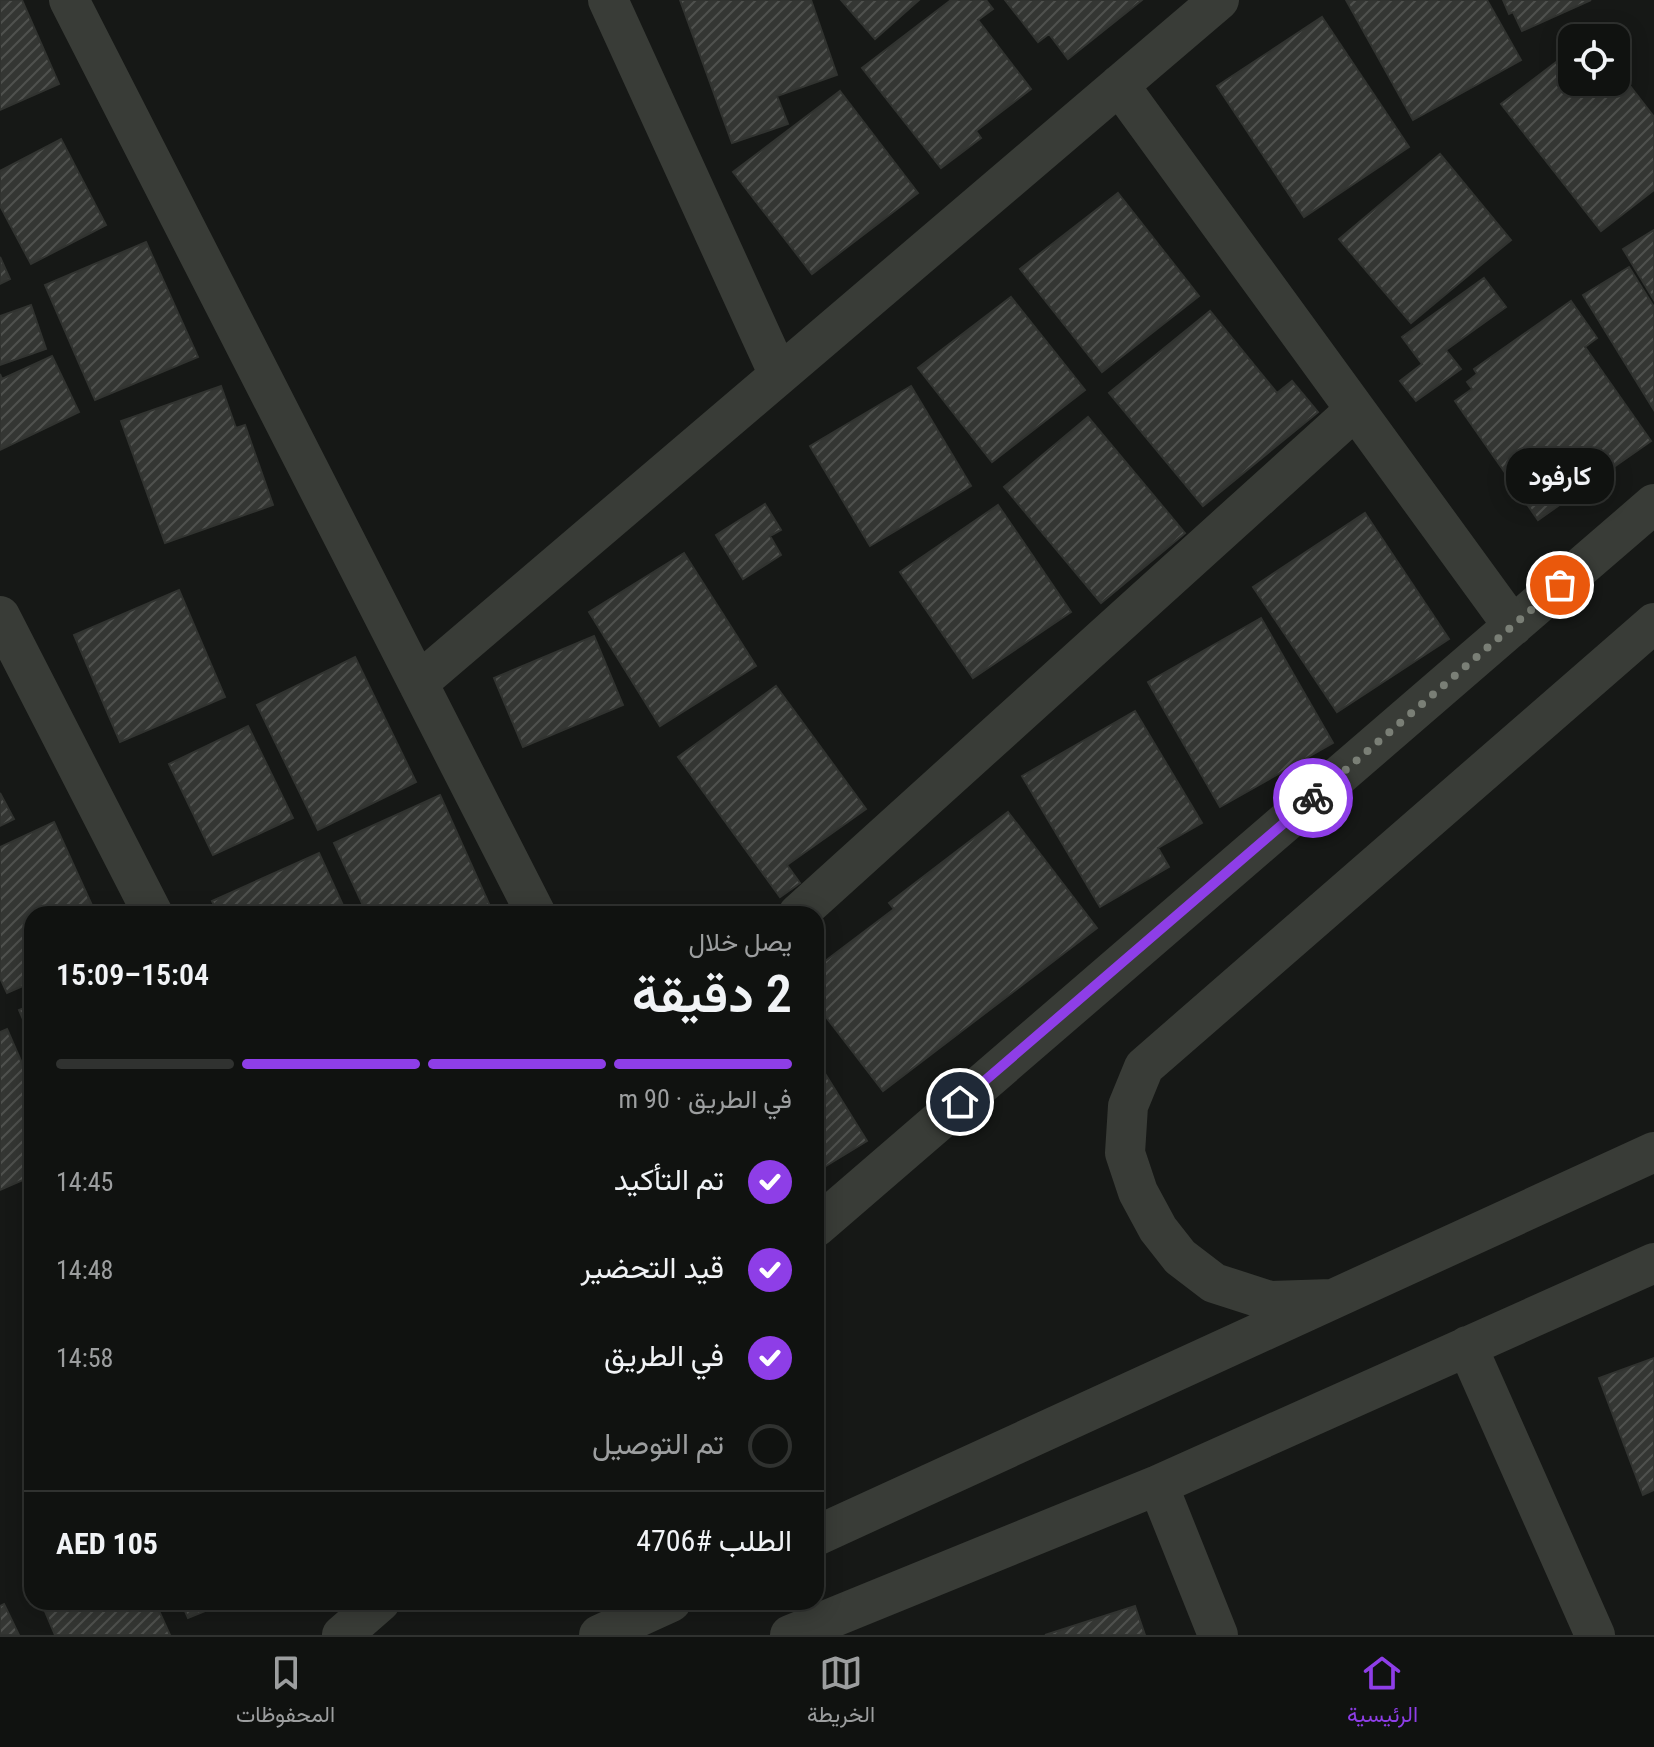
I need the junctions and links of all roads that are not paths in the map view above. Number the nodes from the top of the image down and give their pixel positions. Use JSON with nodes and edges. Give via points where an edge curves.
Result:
{"nodes":[{"id":1,"x":69,"y":0,"type":"edge"},
{"id":2,"x":608,"y":0,"type":"edge"},
{"id":3,"x":1219,"y":0,"type":"edge"},
{"id":4,"x":1119,"y":85,"type":"junction"},
{"id":5,"x":779,"y":375,"type":"junction"},
{"id":6,"x":1355,"y":410,"type":"junction"},
{"id":7,"x":1654,"y":504,"type":"edge"},
{"id":8,"x":0,"y":616,"type":"edge"},
{"id":9,"x":1654,"y":623,"type":"edge"},
{"id":10,"x":1513,"y":626,"type":"junction"},
{"id":11,"x":418,"y":683,"type":"junction"},
{"id":12,"x":149,"y":906,"type":"edge"},
{"id":13,"x":532,"y":906,"type":"edge"},
{"id":14,"x":807,"y":906,"type":"edge"},
{"id":15,"x":1654,"y":1152,"type":"edge"},
{"id":16,"x":824,"y":1220,"type":"edge"},
{"id":17,"x":1654,"y":1263,"type":"edge"},
{"id":18,"x":1332,"y":1299,"type":"junction"},
{"id":19,"x":1467,"y":1346,"type":"junction"},
{"id":20,"x":1158,"y":1485,"type":"junction"},
{"id":21,"x":824,"y":1532,"type":"edge"},
{"id":22,"x":371,"y":1610,"type":"edge"},
{"id":23,"x":654,"y":1610,"type":"edge"},
{"id":24,"x":342,"y":1635,"type":"edge"},
{"id":25,"x":599,"y":1635,"type":"edge"},
{"id":26,"x":792,"y":1635,"type":"edge"},
{"id":27,"x":1218,"y":1635,"type":"edge"},
{"id":28,"x":1595,"y":1635,"type":"edge"}],
"edges":[{"from":1,"to":11,"type":"street"},
{"from":2,"to":5,"type":"street"},
{"from":3,"to":4,"type":"street"},
{"from":4,"to":5,"type":"street"},
{"from":4,"to":6,"type":"street"},
{"from":5,"to":11,"type":"street"},
{"from":6,"to":10,"type":"street"},
{"from":6,"to":14,"type":"street"},
{"from":7,"to":10,"type":"street"},
{"from":8,"to":12,"type":"street"},
{"from":9,"to":18,"type":"street","via":[[1144,1067],[1128,1106],[1125,1153],[1138,1192],[1180,1257],[1214,1283],[1270,1301]]},
{"from":10,"to":16,"type":"street"},
{"from":11,"to":13,"type":"street"},
{"from":15,"to":18,"type":"street"},
{"from":17,"to":19,"type":"street"},
{"from":18,"to":21,"type":"street"},
{"from":19,"to":20,"type":"street"},
{"from":19,"to":28,"type":"street"},
{"from":20,"to":26,"type":"street"},
{"from":20,"to":27,"type":"street"},
{"from":22,"to":24,"type":"street"},
{"from":23,"to":25,"type":"street"}]}
